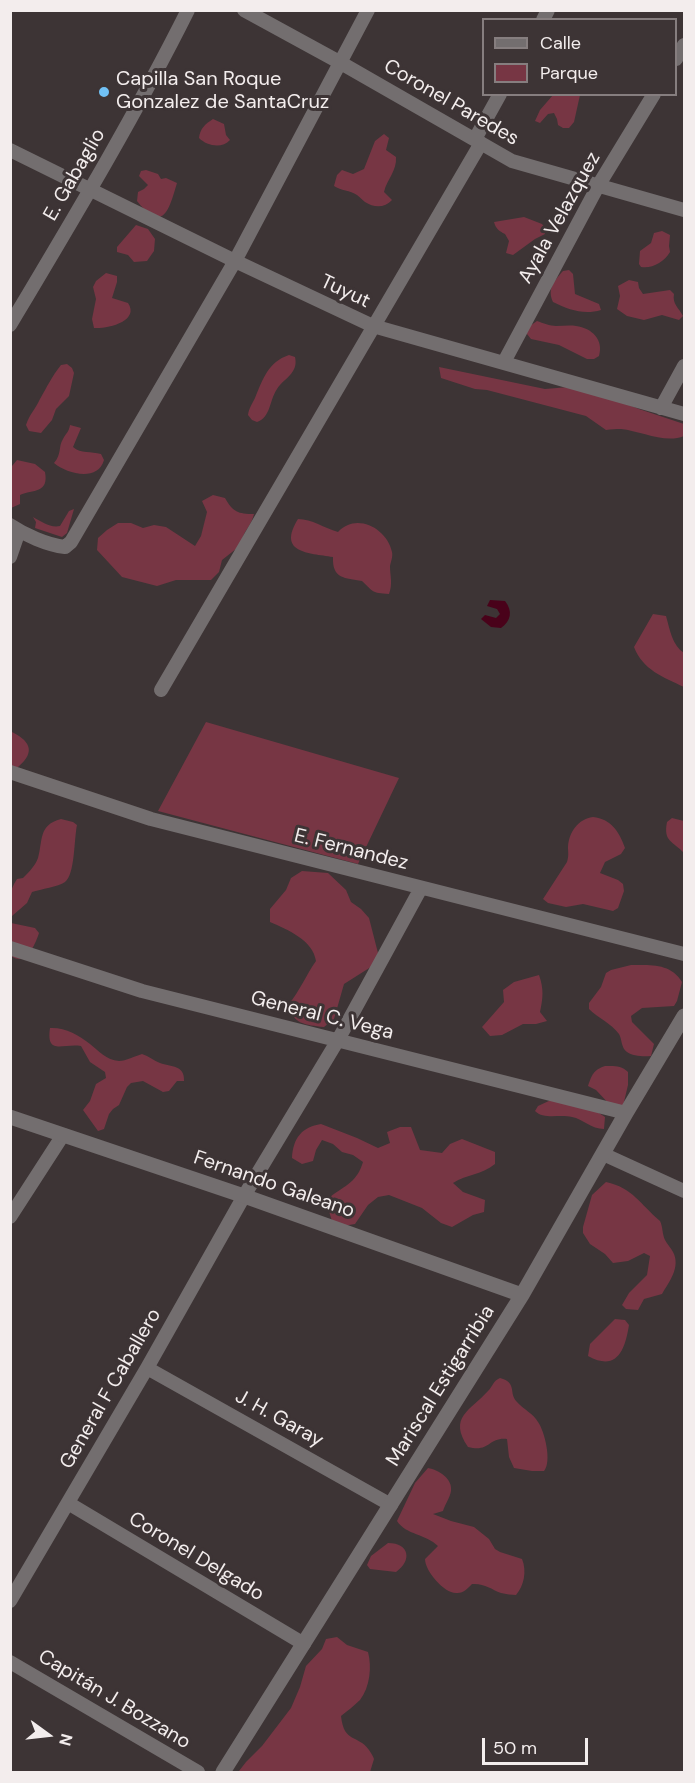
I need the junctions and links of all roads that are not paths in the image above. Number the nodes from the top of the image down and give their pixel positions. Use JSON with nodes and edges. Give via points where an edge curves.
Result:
{"nodes":[{"id":1,"x":188,"y":10,"type":"edge"},
{"id":2,"x":244,"y":10,"type":"edge"},
{"id":3,"x":368,"y":10,"type":"edge"},
{"id":4,"x":341,"y":63,"type":"junction"},
{"id":5,"x":499,"y":96,"type":"edge"},
{"id":6,"x":653,"y":96,"type":"edge"},
{"id":7,"x":478,"y":141,"type":"junction"},
{"id":8,"x":10,"y":150,"type":"edge"},
{"id":9,"x":598,"y":186,"type":"junction"},
{"id":10,"x":91,"y":189,"type":"junction"},
{"id":11,"x":684,"y":210,"type":"edge"},
{"id":12,"x":235,"y":261,"type":"junction"},
{"id":13,"x":10,"y":325,"type":"edge"},
{"id":14,"x":373,"y":326,"type":"junction"},
{"id":15,"x":504,"y":362,"type":"junction"},
{"id":16,"x":684,"y":366,"type":"edge"},
{"id":17,"x":661,"y":408,"type":"junction"},
{"id":18,"x":684,"y":414,"type":"edge"},
{"id":19,"x":15,"y":528,"type":"edge"},
{"id":20,"x":10,"y":557,"type":"edge"},
{"id":21,"x":161,"y":690,"type":"dead end"},
{"id":22,"x":10,"y":772,"type":"edge"},
{"id":23,"x":421,"y":888,"type":"junction"},
{"id":24,"x":10,"y":948,"type":"edge"},
{"id":25,"x":684,"y":954,"type":"edge"},
{"id":26,"x":684,"y":1016,"type":"edge"},
{"id":27,"x":338,"y":1040,"type":"junction"},
{"id":28,"x":626,"y":1113,"type":"junction"},
{"id":29,"x":10,"y":1117,"type":"edge"},
{"id":30,"x":63,"y":1135,"type":"junction"},
{"id":31,"x":603,"y":1154,"type":"junction"},
{"id":32,"x":684,"y":1191,"type":"edge"},
{"id":33,"x":244,"y":1196,"type":"junction"},
{"id":34,"x":10,"y":1217,"type":"edge"},
{"id":35,"x":522,"y":1295,"type":"junction"},
{"id":36,"x":147,"y":1368,"type":"junction"},
{"id":37,"x":68,"y":1503,"type":"junction"},
{"id":38,"x":391,"y":1504,"type":"junction"},
{"id":39,"x":10,"y":1601,"type":"edge"},
{"id":40,"x":304,"y":1644,"type":"junction"},
{"id":41,"x":10,"y":1662,"type":"edge"},
{"id":42,"x":198,"y":1773,"type":"edge"},
{"id":43,"x":223,"y":1773,"type":"edge"}],
"edges":[{"from":1,"to":10,"type":"street","name":"E. Gabaglio"},
{"from":2,"to":4,"type":"street","name":"Coronel Paredes"},
{"from":3,"to":4,"type":"street"},
{"from":4,"to":7,"type":"street","name":"Coronel Paredes"},
{"from":4,"to":12,"type":"street"},
{"from":5,"to":7,"type":"street"},
{"from":6,"to":9,"type":"street","name":"Ayala Velazquez"},
{"from":7,"to":9,"type":"street","name":"Coronel Paredes","via":[[512,161]]},
{"from":7,"to":14,"type":"street"},
{"from":8,"to":10,"type":"street","name":"Tuyut"},
{"from":9,"to":11,"type":"street","name":"Coronel Paredes"},
{"from":9,"to":15,"type":"street","name":"Ayala Velazquez"},
{"from":10,"to":12,"type":"street","name":"Tuyut"},
{"from":10,"to":13,"type":"street","name":"E. Gabaglio"},
{"from":12,"to":14,"type":"street","name":"Tuyut"},
{"from":12,"to":19,"type":"street","via":[[70,542],[65,547],[58,546]]},
{"from":14,"to":15,"type":"street","name":"Tuyut"},
{"from":14,"to":21,"type":"street"},
{"from":15,"to":17,"type":"street","name":"Tuyut"},
{"from":16,"to":17,"type":"street"},
{"from":17,"to":18,"type":"street","name":"Tuyut"},
{"from":19,"to":20,"type":"street"},
{"from":22,"to":23,"type":"street","name":"E. Fernandez","via":[[151,819]]},
{"from":23,"to":25,"type":"street","name":"E. Fernandez"},
{"from":23,"to":27,"type":"street","name":"General F Caballero"},
{"from":24,"to":27,"type":"street","name":"General C. Vega","via":[[142,991]]},
{"from":26,"to":28,"type":"street","name":"Mariscal Estigarribia"},
{"from":27,"to":28,"type":"street","name":"General C. Vega"},
{"from":27,"to":33,"type":"street","name":"General F Caballero"},
{"from":28,"to":31,"type":"street","name":"Mariscal Estigarribia"},
{"from":29,"to":30,"type":"street","name":"Fernando Galeano"},
{"from":30,"to":33,"type":"street","name":"Fernando Galeano"},
{"from":30,"to":34,"type":"street"},
{"from":31,"to":32,"type":"street"},
{"from":31,"to":35,"type":"street","name":"Mariscal Estigarribia"},
{"from":33,"to":35,"type":"street","name":"Fernando Galeano"},
{"from":33,"to":36,"type":"street","name":"General F Caballero"},
{"from":35,"to":38,"type":"street","name":"Mariscal Estigarribia"},
{"from":36,"to":37,"type":"street","name":"General F Caballero"},
{"from":36,"to":38,"type":"street","name":"J. H. Garay"},
{"from":37,"to":39,"type":"street","name":"General F Caballero"},
{"from":37,"to":40,"type":"street","name":"Coronel Delgado"},
{"from":38,"to":40,"type":"street","name":"Mariscal Estigarribia"},
{"from":40,"to":43,"type":"street","name":"Mariscal Estigarribia"},
{"from":41,"to":42,"type":"street","name":"Capitán J. Bozzano"}]}
